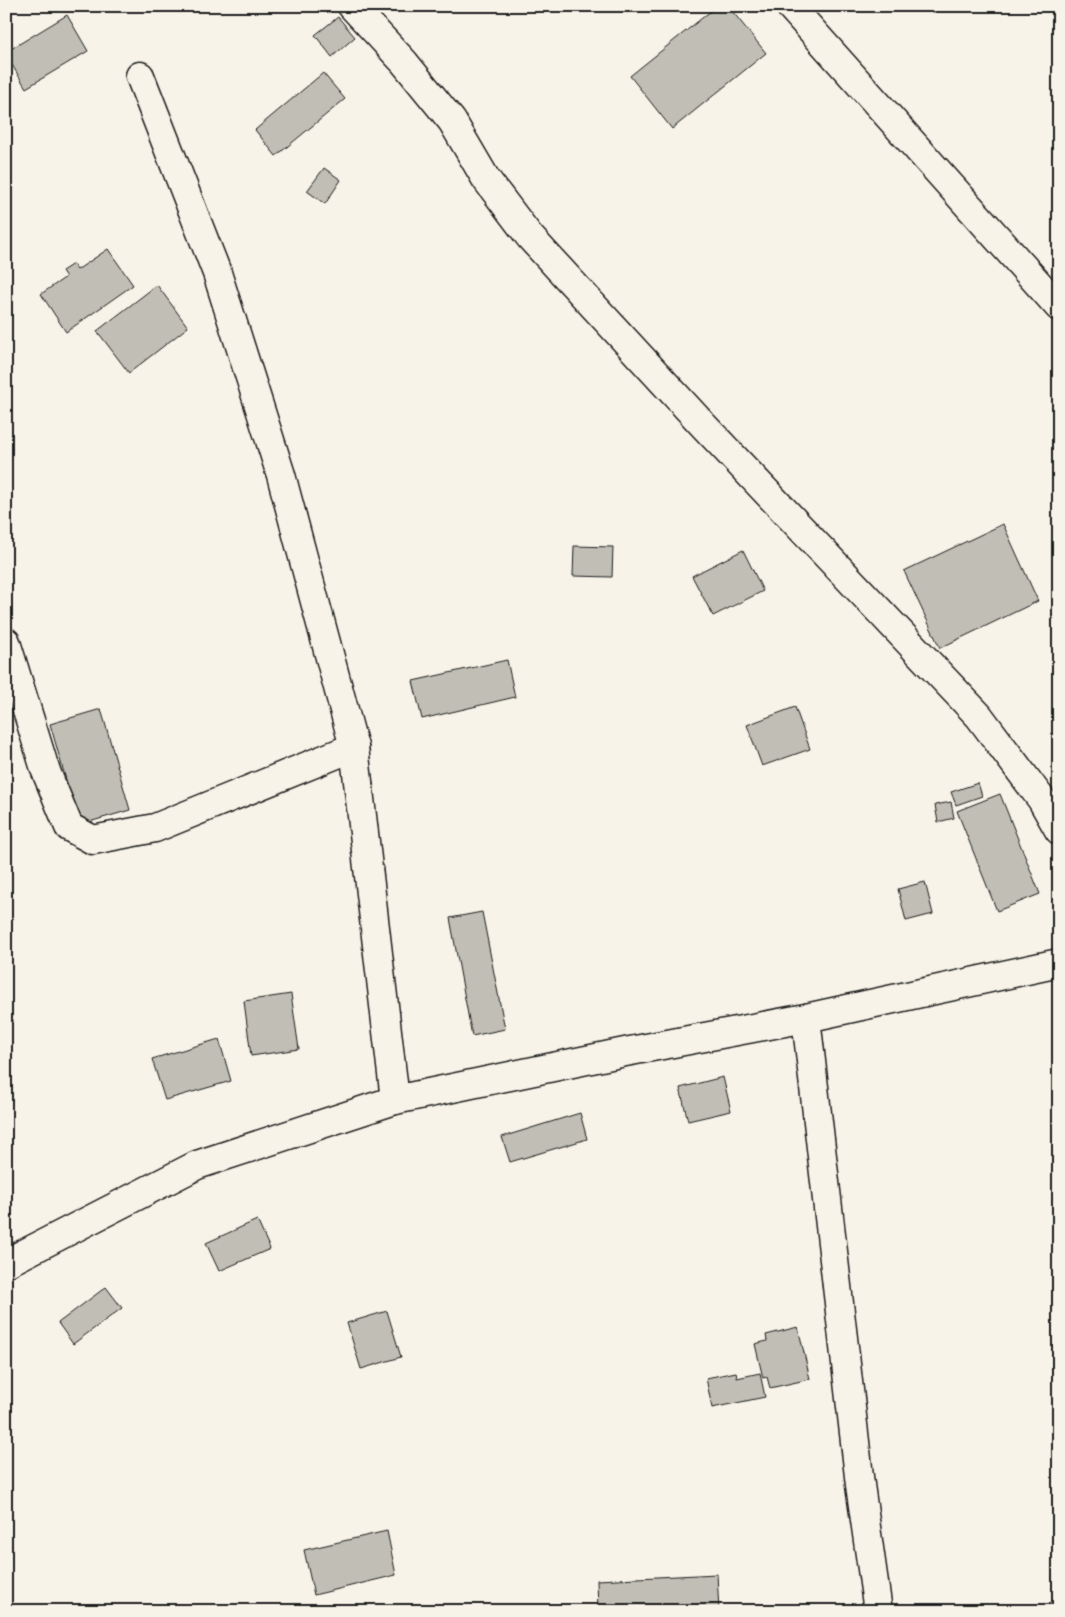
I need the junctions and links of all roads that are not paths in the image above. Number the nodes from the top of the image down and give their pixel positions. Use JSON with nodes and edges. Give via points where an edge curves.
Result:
{"nodes":[{"id":1,"x":352,"y":6,"type":"edge"},
{"id":2,"x":790,"y":6,"type":"edge"},
{"id":3,"x":140,"y":76,"type":"dead end"},
{"id":4,"x":1059,"y":307,"type":"edge"},
{"id":5,"x":6,"y":642,"type":"edge"},
{"id":6,"x":354,"y":748,"type":"junction"},
{"id":7,"x":1059,"y":830,"type":"edge"},
{"id":8,"x":1059,"y":963,"type":"edge"},
{"id":9,"x":806,"y":1018,"type":"junction"},
{"id":10,"x":395,"y":1100,"type":"junction"},
{"id":11,"x":6,"y":1262,"type":"edge"},
{"id":12,"x":878,"y":1611,"type":"edge"}],
"edges":[{"from":1,"to":7,"type":"street","via":[[452,121],[486,179],[530,237],[979,716],[1042,800]]},
{"from":2,"to":4,"type":"street"},
{"from":3,"to":6,"type":"street","via":[[223,292],[281,475]]},
{"from":5,"to":6,"type":"street","via":[[45,769],[70,827],[93,840],[155,828]]},
{"from":6,"to":10,"type":"street"},
{"from":8,"to":9,"type":"street"},
{"from":9,"to":10,"type":"street"},
{"from":9,"to":12,"type":"street","via":[[860,1486]]},
{"from":10,"to":11,"type":"street","via":[[197,1165]]}]}
